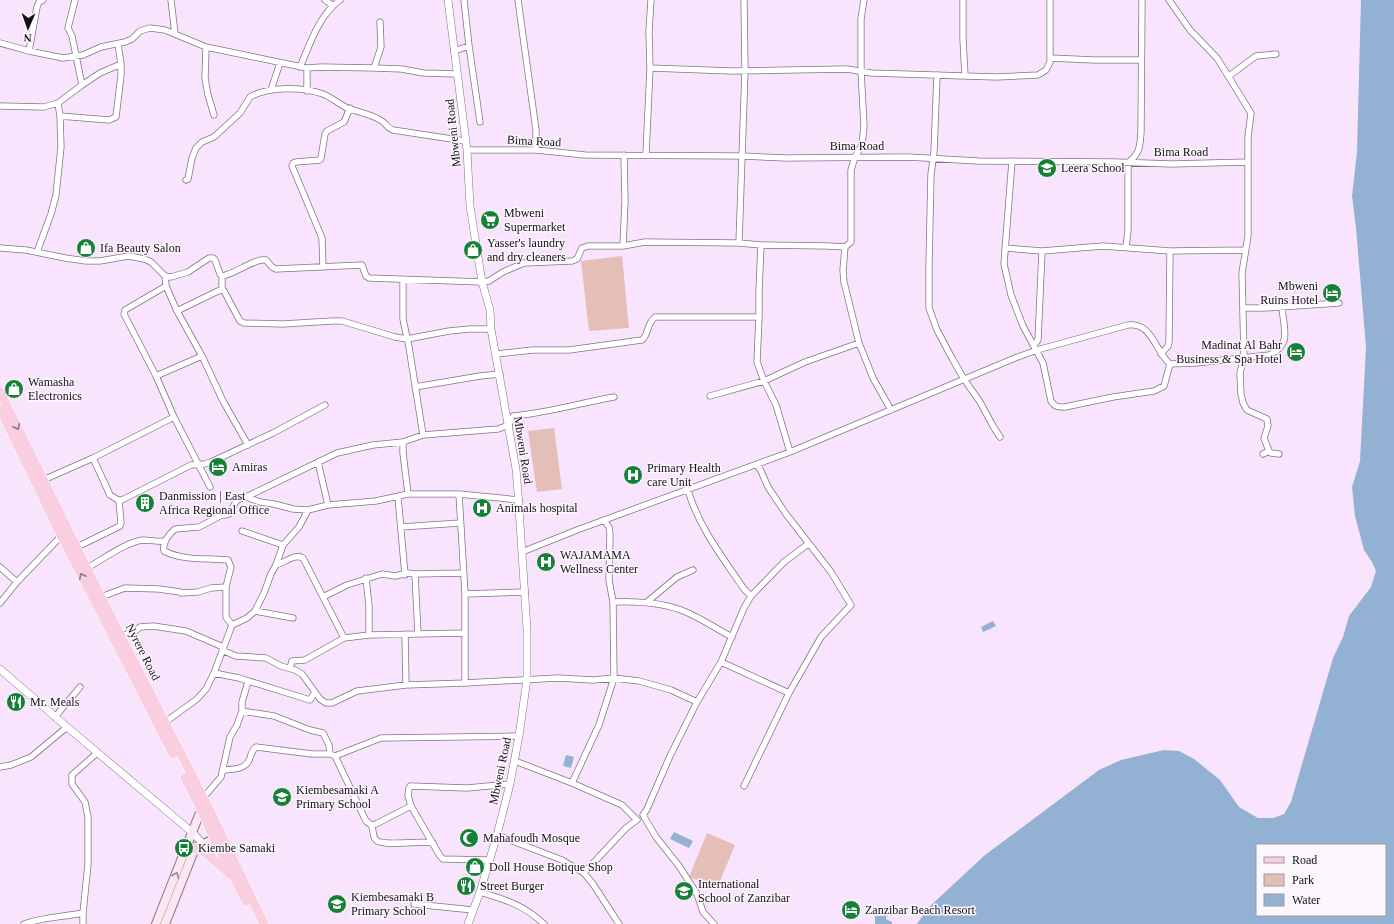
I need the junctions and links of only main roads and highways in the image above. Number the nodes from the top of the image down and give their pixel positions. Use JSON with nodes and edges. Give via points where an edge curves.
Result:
{"nodes":[{"id":1,"x":0,"y":392,"type":"edge"},
{"id":2,"x":0,"y":409,"type":"edge"},
{"id":3,"x":40,"y":481,"type":"junction"},
{"id":4,"x":65,"y":533,"type":"junction"},
{"id":5,"x":118,"y":637,"type":"junction"},
{"id":6,"x":205,"y":809,"type":"junction"},
{"id":7,"x":217,"y":837,"type":"junction"},
{"id":8,"x":199,"y":846,"type":"junction"},
{"id":9,"x":234,"y":878,"type":"junction"},
{"id":10,"x":173,"y":892,"type":"junction"},
{"id":11,"x":156,"y":924,"type":"edge"},
{"id":12,"x":165,"y":924,"type":"edge"},
{"id":13,"x":257,"y":924,"type":"edge"},
{"id":14,"x":264,"y":924,"type":"edge"}],
"edges":[{"from":1,"to":3,"type":"main road","name":"Nyrere Road","one_way":true},
{"from":2,"to":3,"type":"main road","name":"Nyrere Road"},
{"from":3,"to":4,"type":"main road","name":"Nyrere Road"},
{"from":5,"to":4,"type":"main road","name":"Nyrere Road","one_way":true},
{"from":4,"to":5,"type":"main road","name":"Nyrere Road","via":[[77,547]]},
{"from":5,"to":6,"type":"main road","name":"Nyrere Road"},
{"from":5,"to":6,"type":"main road","name":"Nyrere Road","via":[[203,798]]},
{"from":6,"to":7,"type":"main road","name":"Nyrere Road"},
{"from":10,"to":6,"type":"main road","one_way":true,"via":[[193,833]]},
{"from":7,"to":8,"type":"main road"},
{"from":7,"to":9,"type":"main road","name":"Nyrere Road"},
{"from":7,"to":14,"type":"main road","name":"Nyrere Road"},
{"from":8,"to":9,"type":"main road"},
{"from":8,"to":10,"type":"main road"},
{"from":9,"to":13,"type":"main road","name":"Nyrere Road"},
{"from":10,"to":11,"type":"main road"},
{"from":10,"to":12,"type":"main road"}]}
